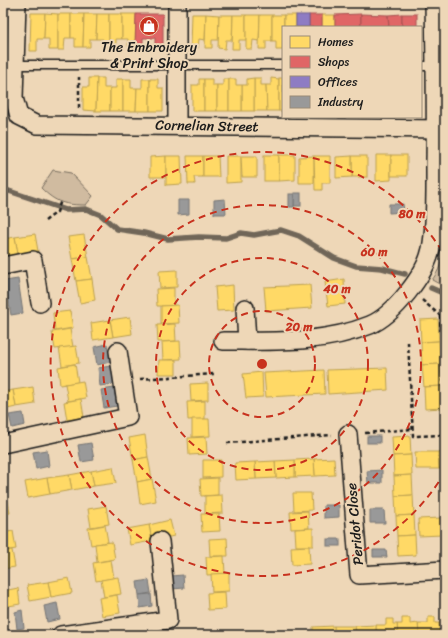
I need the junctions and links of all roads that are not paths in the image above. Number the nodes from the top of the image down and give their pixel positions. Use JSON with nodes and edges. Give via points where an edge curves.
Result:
{"nodes":[{"id":1,"x":17,"y":3,"type":"edge"},
{"id":2,"x":177,"y":3,"type":"edge"},
{"id":3,"x":434,"y":3,"type":"edge"},
{"id":4,"x":176,"y":64,"type":"junction"},
{"id":5,"x":282,"y":65,"type":"edge"},
{"id":6,"x":434,"y":66,"type":"edge"},
{"id":7,"x":11,"y":75,"type":"edge"},
{"id":8,"x":177,"y":125,"type":"junction"},
{"id":9,"x":440,"y":129,"type":"edge"},
{"id":10,"x":440,"y":191,"type":"edge"},
{"id":11,"x":3,"y":266,"type":"edge"},
{"id":12,"x":40,"y":304,"type":"dead end"},
{"id":13,"x":245,"y":308,"type":"dead end"},
{"id":14,"x":223,"y":341,"type":"dead end"},
{"id":15,"x":247,"y":341,"type":"junction"},
{"id":16,"x":118,"y":351,"type":"dead end"},
{"id":17,"x":348,"y":434,"type":"road end"},
{"id":18,"x":3,"y":444,"type":"edge"},
{"id":19,"x":160,"y":541,"type":"dead end"},
{"id":20,"x":445,"y":570,"type":"edge"},
{"id":21,"x":61,"y":635,"type":"edge"}],
"edges":[{"from":1,"to":7,"type":"street"},
{"from":2,"to":4,"type":"street"},
{"from":3,"to":6,"type":"street"},
{"from":4,"to":5,"type":"lane"},
{"from":4,"to":7,"type":"lane","via":[[79,65]]},
{"from":4,"to":8,"type":"street"},
{"from":6,"to":9,"type":"street"},
{"from":7,"to":8,"type":"street","name":"Cornelian Street","via":[[19,116],[37,125]]},
{"from":8,"to":9,"type":"street","name":"Cornelian Street"},
{"from":9,"to":10,"type":"street"},
{"from":10,"to":15,"type":"street","via":[[430,249],[420,276],[385,315],[370,325],[328,337]]},
{"from":11,"to":12,"type":"street","via":[[34,260]]},
{"from":13,"to":15,"type":"street"},
{"from":14,"to":15,"type":"street"},
{"from":16,"to":18,"type":"street","via":[[128,417]]},
{"from":17,"to":20,"type":"street","name":"Peridot Close","via":[[359,575]]},
{"from":19,"to":21,"type":"street","via":[[168,620]]}]}
